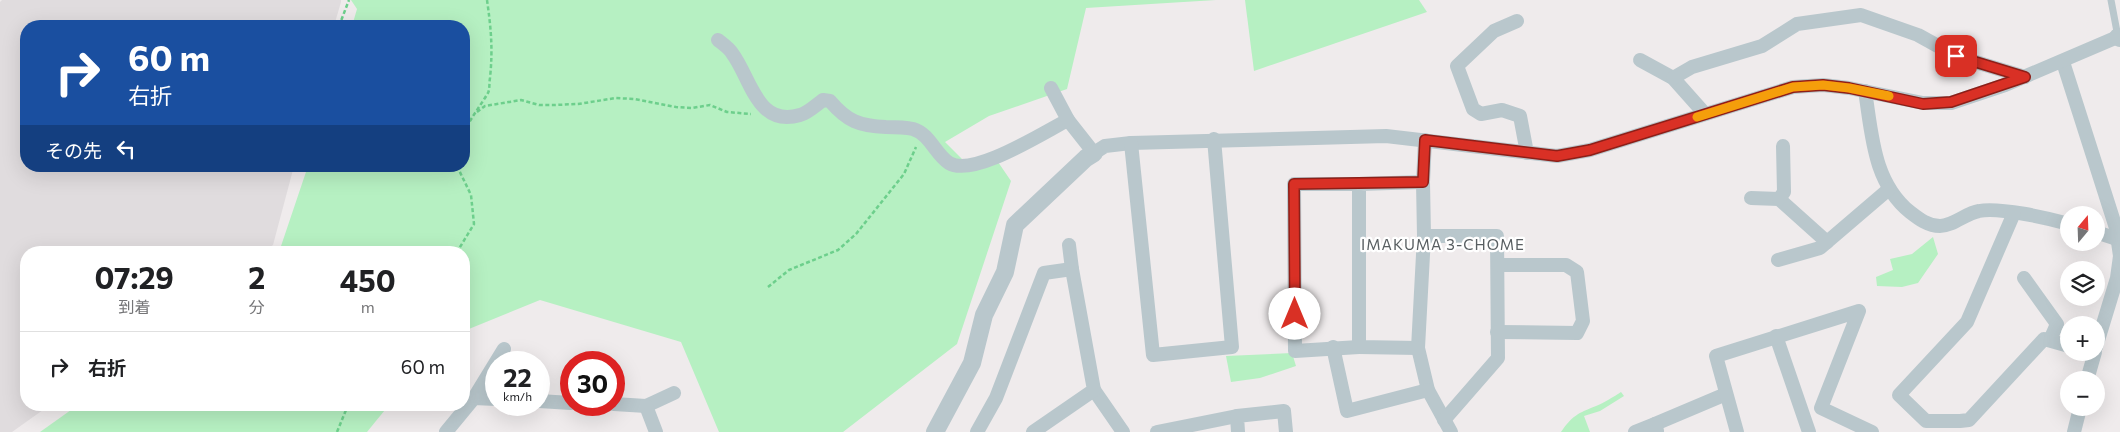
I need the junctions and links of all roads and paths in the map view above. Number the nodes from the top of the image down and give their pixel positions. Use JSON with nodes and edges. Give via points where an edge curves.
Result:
{"nodes":[{"id":1,"x":349,"y":0,"type":"edge"},
{"id":2,"x":487,"y":0,"type":"edge"},
{"id":3,"x":2111,"y":0,"type":"edge"},
{"id":4,"x":341,"y":20,"type":"edge"},
{"id":5,"x":1517,"y":21,"type":"dead end"},
{"id":6,"x":2119,"y":37,"type":"edge"},
{"id":7,"x":718,"y":40,"type":"dead end"},
{"id":8,"x":1640,"y":60,"type":"dead end"},
{"id":9,"x":2064,"y":62,"type":"junction"},
{"id":10,"x":2025,"y":77,"type":"junction"},
{"id":11,"x":1673,"y":78,"type":"junction"},
{"id":12,"x":1051,"y":88,"type":"dead end"},
{"id":13,"x":1865,"y":91,"type":"junction"},
{"id":14,"x":767,"y":111,"type":"junction"},
{"id":15,"x":477,"y":112,"type":"junction"},
{"id":16,"x":1705,"y":114,"type":"junction"},
{"id":17,"x":1068,"y":120,"type":"junction"},
{"id":18,"x":470,"y":121,"type":"edge"},
{"id":19,"x":925,"y":136,"type":"junction"},
{"id":20,"x":1214,"y":139,"type":"junction"},
{"id":21,"x":1425,"y":140,"type":"junction"},
{"id":22,"x":1131,"y":143,"type":"junction"},
{"id":23,"x":1782,"y":146,"type":"dead end"},
{"id":24,"x":1094,"y":153,"type":"junction"},
{"id":25,"x":1528,"y":153,"type":"junction"},
{"id":26,"x":460,"y":172,"type":"edge"},
{"id":27,"x":1423,"y":182,"type":"junction"},
{"id":28,"x":1359,"y":184,"type":"junction"},
{"id":29,"x":1889,"y":189,"type":"junction"},
{"id":30,"x":1751,"y":198,"type":"dead end"},
{"id":31,"x":1779,"y":199,"type":"junction"},
{"id":32,"x":2014,"y":214,"type":"junction"},
{"id":33,"x":2060,"y":222,"type":"edge"},
{"id":34,"x":2105,"y":235,"type":"edge"},
{"id":35,"x":1424,"y":236,"type":"junction"},
{"id":36,"x":2117,"y":239,"type":"junction"},
{"id":37,"x":1827,"y":242,"type":"junction"},
{"id":38,"x":1069,"y":245,"type":"dead end"},
{"id":39,"x":461,"y":246,"type":"edge"},
{"id":40,"x":2120,"y":256,"type":"edge"},
{"id":41,"x":1778,"y":260,"type":"dead end"},
{"id":42,"x":1498,"y":265,"type":"junction"},
{"id":43,"x":1072,"y":269,"type":"junction"},
{"id":44,"x":2024,"y":278,"type":"dead end"},
{"id":45,"x":768,"y":287,"type":"dead end"},
{"id":46,"x":2105,"y":316,"type":"edge"},
{"id":47,"x":1497,"y":332,"type":"junction"},
{"id":48,"x":1776,"y":336,"type":"junction"},
{"id":49,"x":2050,"y":340,"type":"junction"},
{"id":50,"x":2060,"y":343,"type":"edge"},
{"id":51,"x":1333,"y":347,"type":"junction"},
{"id":52,"x":1359,"y":347,"type":"junction"},
{"id":53,"x":1418,"y":348,"type":"junction"},
{"id":54,"x":504,"y":349,"type":"dead end"},
{"id":55,"x":1094,"y":390,"type":"junction"},
{"id":56,"x":1428,"y":390,"type":"junction"},
{"id":57,"x":674,"y":393,"type":"dead end"},
{"id":58,"x":1726,"y":394,"type":"junction"},
{"id":59,"x":474,"y":398,"type":"junction"},
{"id":60,"x":485,"y":398,"type":"edge"},
{"id":61,"x":470,"y":403,"type":"edge"},
{"id":62,"x":625,"y":405,"type":"edge"},
{"id":63,"x":646,"y":406,"type":"junction"},
{"id":64,"x":1822,"y":408,"type":"junction"},
{"id":65,"x":346,"y":411,"type":"edge"},
{"id":66,"x":463,"y":411,"type":"edge"},
{"id":67,"x":1803,"y":414,"type":"junction"},
{"id":68,"x":1237,"y":416,"type":"junction"},
{"id":69,"x":2078,"y":416,"type":"edge"},
{"id":70,"x":1444,"y":420,"type":"junction"},
{"id":71,"x":1656,"y":428,"type":"edge"},
{"id":72,"x":338,"y":432,"type":"edge"},
{"id":73,"x":446,"y":432,"type":"edge"},
{"id":74,"x":656,"y":432,"type":"edge"},
{"id":75,"x":935,"y":432,"type":"edge"},
{"id":76,"x":977,"y":432,"type":"edge"},
{"id":77,"x":1033,"y":432,"type":"edge"},
{"id":78,"x":1123,"y":432,"type":"edge"},
{"id":79,"x":1157,"y":432,"type":"edge"},
{"id":80,"x":1238,"y":432,"type":"edge"},
{"id":81,"x":1286,"y":432,"type":"edge"},
{"id":82,"x":1451,"y":432,"type":"edge"},
{"id":83,"x":1635,"y":432,"type":"edge"},
{"id":84,"x":1737,"y":432,"type":"edge"},
{"id":85,"x":1809,"y":432,"type":"edge"},
{"id":86,"x":1872,"y":432,"type":"edge"},
{"id":87,"x":2074,"y":432,"type":"edge"}],
"edges":[{"from":1,"to":4,"type":"path"},
{"from":2,"to":15,"type":"path","via":[[492,66],[489,91]]},
{"from":3,"to":6,"type":"lane"},
{"from":5,"to":25,"type":"street","via":[[1494,31],[1457,66],[1473,109],[1481,114],[1502,110],[1520,116]]},
{"from":6,"to":9,"type":"street"},
{"from":7,"to":14,"type":"street","via":[[732,53],[756,98]]},
{"from":8,"to":11,"type":"street"},
{"from":9,"to":10,"type":"street"},
{"from":9,"to":36,"type":"street"},
{"from":10,"to":11,"type":"street","via":[[1956,56],[1918,34],[1861,15],[1797,24],[1762,46],[1692,67]]},
{"from":10,"to":13,"type":"street","via":[[1951,102],[1923,104]]},
{"from":11,"to":16,"type":"street"},
{"from":12,"to":17,"type":"street"},
{"from":13,"to":16,"type":"street","via":[[1823,85],[1793,87]]},
{"from":13,"to":29,"type":"street","via":[[1874,148]]},
{"from":14,"to":15,"type":"path","via":[[746,114],[726,112],[710,104],[676,107],[616,98],[553,105],[521,100],[485,106]]},
{"from":14,"to":19,"type":"street","via":[[785,118],[802,115],[823,100],[830,100],[842,115],[852,121],[875,127],[914,129]]},
{"from":15,"to":18,"type":"path"},
{"from":16,"to":25,"type":"street","via":[[1590,150],[1557,156]]},
{"from":17,"to":19,"type":"street","via":[[987,162],[972,166],[949,163]]},
{"from":17,"to":24,"type":"street"},
{"from":19,"to":45,"type":"path","via":[[904,174],[856,234],[838,250],[789,270]]},
{"from":20,"to":21,"type":"street","via":[[1386,136]]},
{"from":20,"to":22,"type":"street"},
{"from":20,"to":22,"type":"street","via":[[1232,347],[1153,355]]},
{"from":21,"to":25,"type":"street"},
{"from":21,"to":27,"type":"street"},
{"from":22,"to":24,"type":"street","via":[[1105,146]]},
{"from":23,"to":31,"type":"street","via":[[1784,192]]},
{"from":24,"to":75,"type":"street","via":[[1015,226],[1005,272],[984,315],[972,363]]},
{"from":26,"to":39,"type":"path","via":[[471,195],[474,224]]},
{"from":27,"to":28,"type":"street"},
{"from":27,"to":35,"type":"street"},
{"from":28,"to":51,"type":"street","via":[[1294,184],[1295,351]]},
{"from":28,"to":52,"type":"street"},
{"from":29,"to":32,"type":"street","via":[[1907,210],[1931,225],[1942,226],[1978,211],[1998,210]]},
{"from":29,"to":37,"type":"street"},
{"from":30,"to":31,"type":"street"},
{"from":31,"to":37,"type":"street"},
{"from":32,"to":33,"type":"street"},
{"from":32,"to":49,"type":"street","via":[[1967,322],[1899,395],[1926,421],[1969,420],[2044,338]]},
{"from":34,"to":36,"type":"street"},
{"from":35,"to":42,"type":"street","via":[[1497,236]]},
{"from":35,"to":53,"type":"street"},
{"from":36,"to":40,"type":"street"},
{"from":37,"to":41,"type":"street","via":[[1820,248]]},
{"from":38,"to":43,"type":"street"},
{"from":40,"to":46,"type":"street"},
{"from":42,"to":47,"type":"street"},
{"from":42,"to":47,"type":"street","via":[[1566,265],[1577,272],[1583,321],[1577,332]]},
{"from":43,"to":55,"type":"street"},
{"from":43,"to":76,"type":"street","via":[[1044,273],[996,398]]},
{"from":44,"to":49,"type":"street","via":[[2057,324]]},
{"from":47,"to":70,"type":"street","via":[[1498,358]]},
{"from":48,"to":58,"type":"street","via":[[1716,356]]},
{"from":48,"to":64,"type":"street","via":[[1859,311]]},
{"from":48,"to":67,"type":"street"},
{"from":49,"to":50,"type":"street"},
{"from":51,"to":52,"type":"street"},
{"from":51,"to":56,"type":"street","via":[[1347,410]]},
{"from":52,"to":53,"type":"street"},
{"from":53,"to":56,"type":"street"},
{"from":54,"to":59,"type":"street"},
{"from":55,"to":77,"type":"street"},
{"from":55,"to":78,"type":"street"},
{"from":56,"to":70,"type":"street"},
{"from":57,"to":63,"type":"street"},
{"from":58,"to":71,"type":"street"},
{"from":58,"to":84,"type":"street"},
{"from":59,"to":60,"type":"street"},
{"from":59,"to":61,"type":"street"},
{"from":62,"to":63,"type":"street"},
{"from":63,"to":74,"type":"street"},
{"from":64,"to":67,"type":"street"},
{"from":64,"to":86,"type":"street"},
{"from":65,"to":72,"type":"path"},
{"from":66,"to":73,"type":"street"},
{"from":67,"to":85,"type":"street"},
{"from":68,"to":79,"type":"street"},
{"from":68,"to":80,"type":"street"},
{"from":68,"to":81,"type":"street","via":[[1284,411]]},
{"from":69,"to":87,"type":"street"},
{"from":70,"to":82,"type":"street"},
{"from":71,"to":83,"type":"street"}]}
